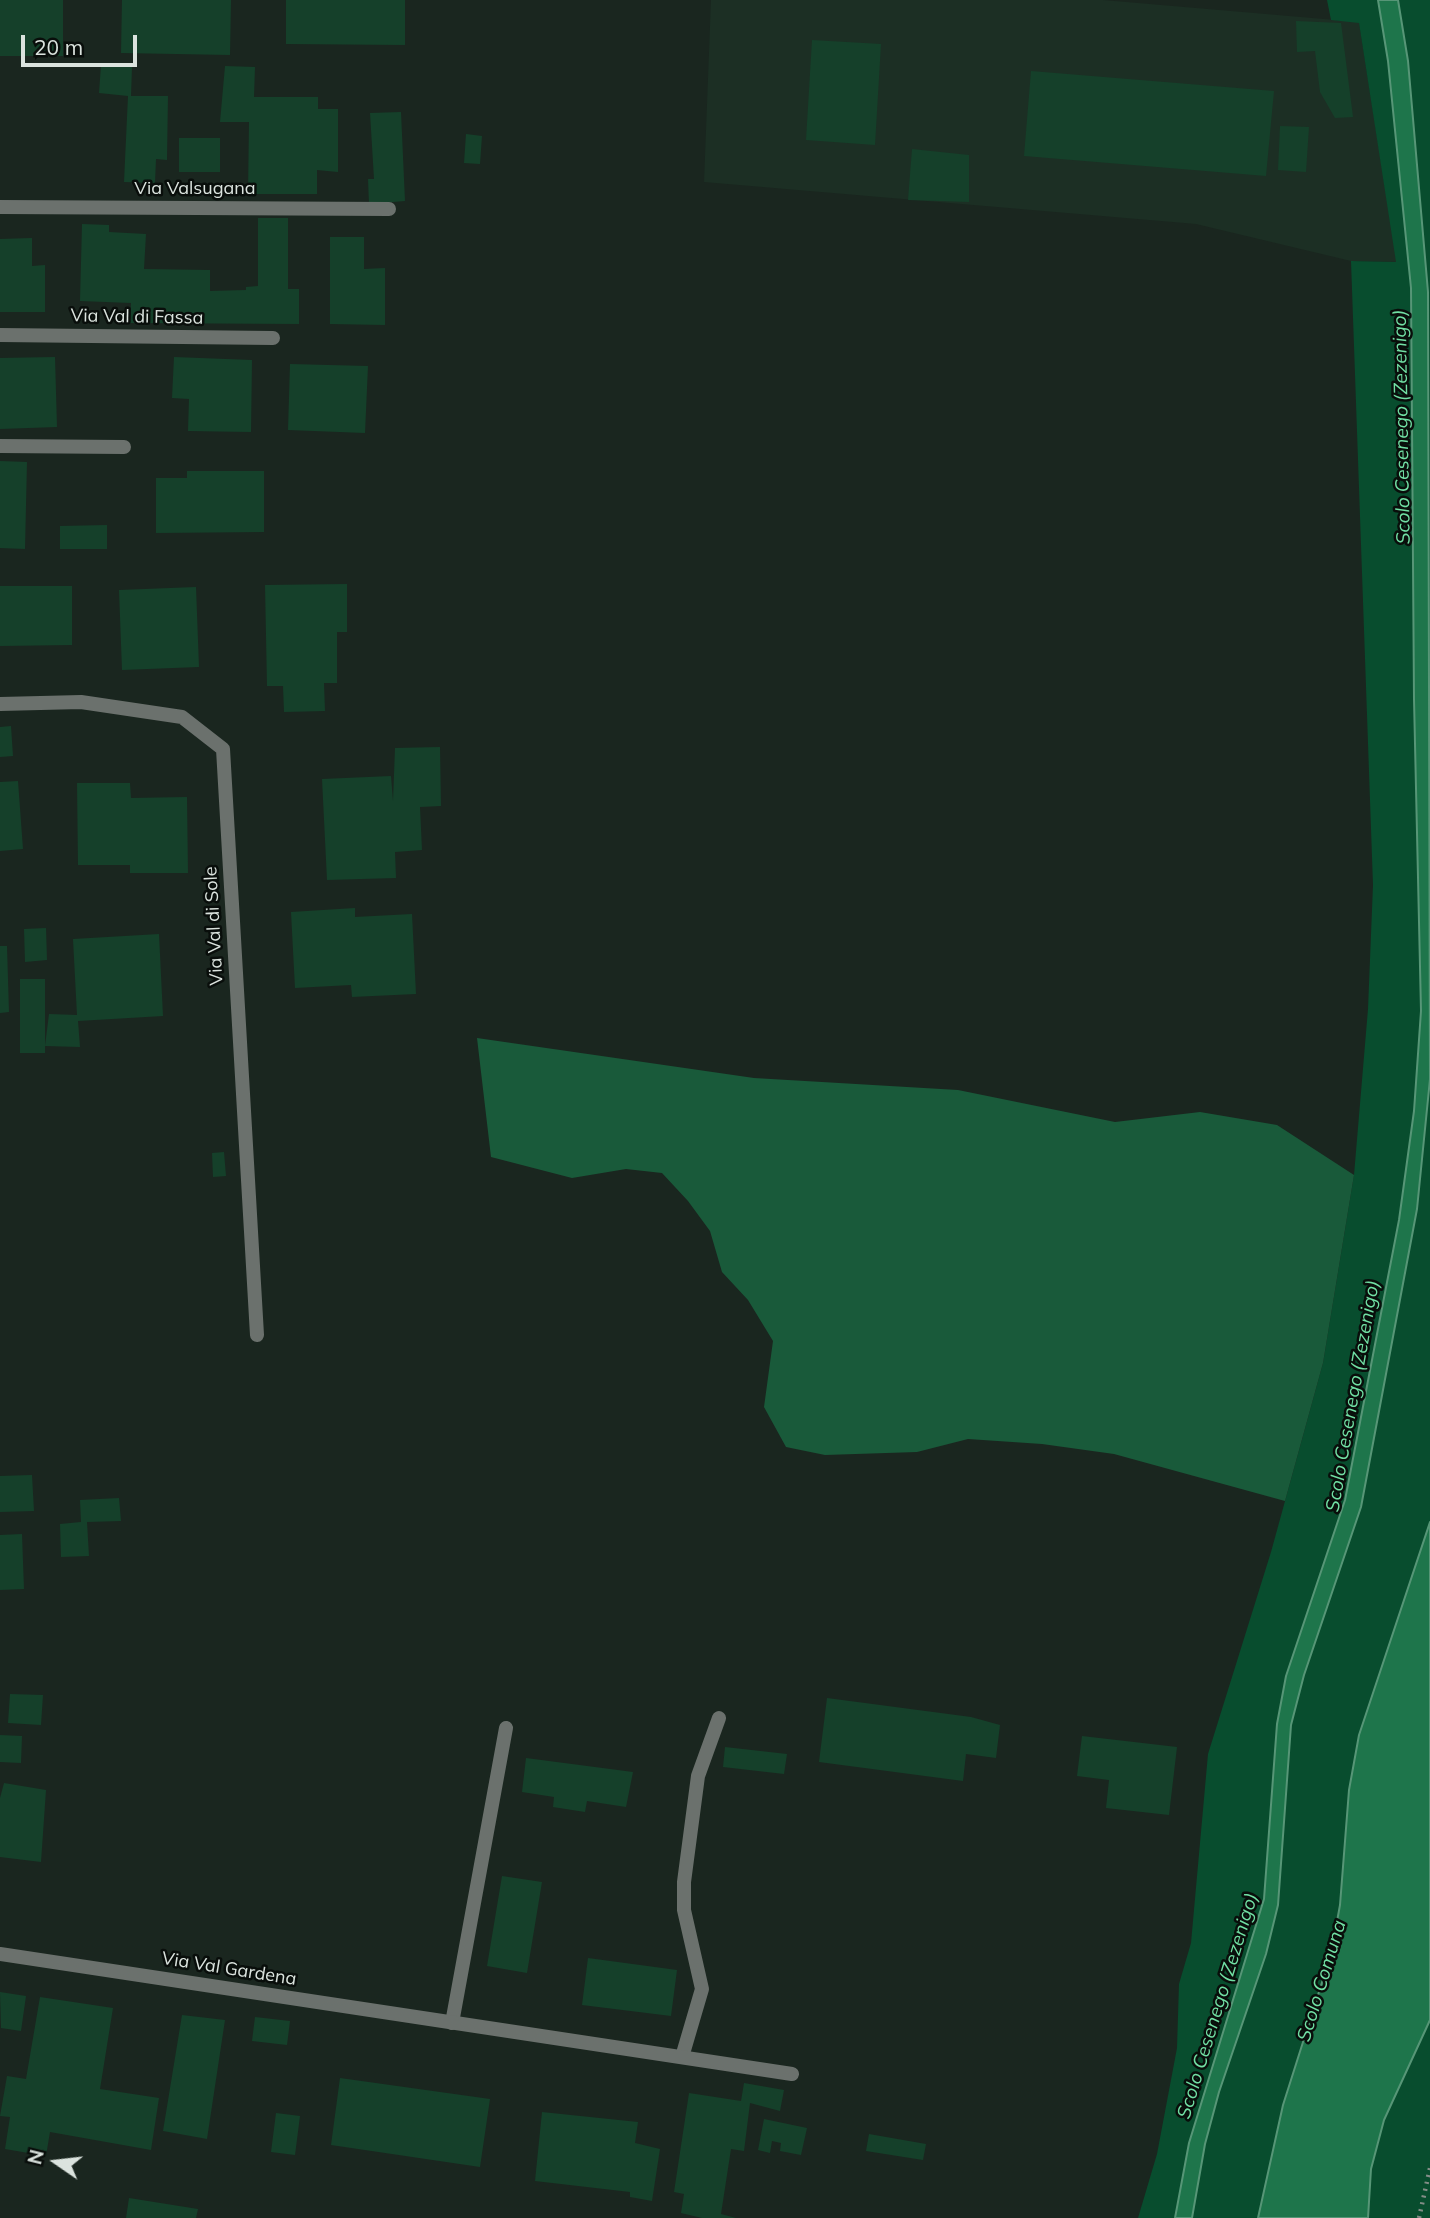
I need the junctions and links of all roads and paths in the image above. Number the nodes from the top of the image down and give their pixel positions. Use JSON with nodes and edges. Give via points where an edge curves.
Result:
{"nodes":[{"id":1,"x":0,"y":207,"type":"edge"},
{"id":2,"x":389,"y":209,"type":"dead end"},
{"id":3,"x":0,"y":335,"type":"edge"},
{"id":4,"x":273,"y":338,"type":"dead end"},
{"id":5,"x":0,"y":446,"type":"edge"},
{"id":6,"x":124,"y":447,"type":"dead end"},
{"id":7,"x":0,"y":704,"type":"edge"},
{"id":8,"x":257,"y":1335,"type":"dead end"},
{"id":9,"x":719,"y":1718,"type":"dead end"},
{"id":10,"x":506,"y":1728,"type":"dead end"},
{"id":11,"x":0,"y":1954,"type":"edge"},
{"id":12,"x":452,"y":2022,"type":"junction"},
{"id":13,"x":682,"y":2057,"type":"junction"},
{"id":14,"x":792,"y":2074,"type":"dead end"},
{"id":15,"x":1430,"y":2168,"type":"edge"},
{"id":16,"x":1419,"y":2218,"type":"edge"}],
"edges":[{"from":1,"to":2,"type":"street","name":"Via Valsugana"},
{"from":3,"to":4,"type":"street","name":"Via Val di Fassa"},
{"from":5,"to":6,"type":"street"},
{"from":7,"to":8,"type":"street","name":"Via Val di Sole","via":[[81,702],[182,717],[223,749]]},
{"from":9,"to":13,"type":"street","via":[[698,1776],[684,1882],[684,1910],[702,1989]]},
{"from":10,"to":12,"type":"street"},
{"from":11,"to":12,"type":"street","name":"Via Val Gardena"},
{"from":12,"to":13,"type":"street","name":"Via Val Gardena"},
{"from":13,"to":14,"type":"street","name":"Via Val Gardena"},
{"from":15,"to":16,"type":"path"}]}
